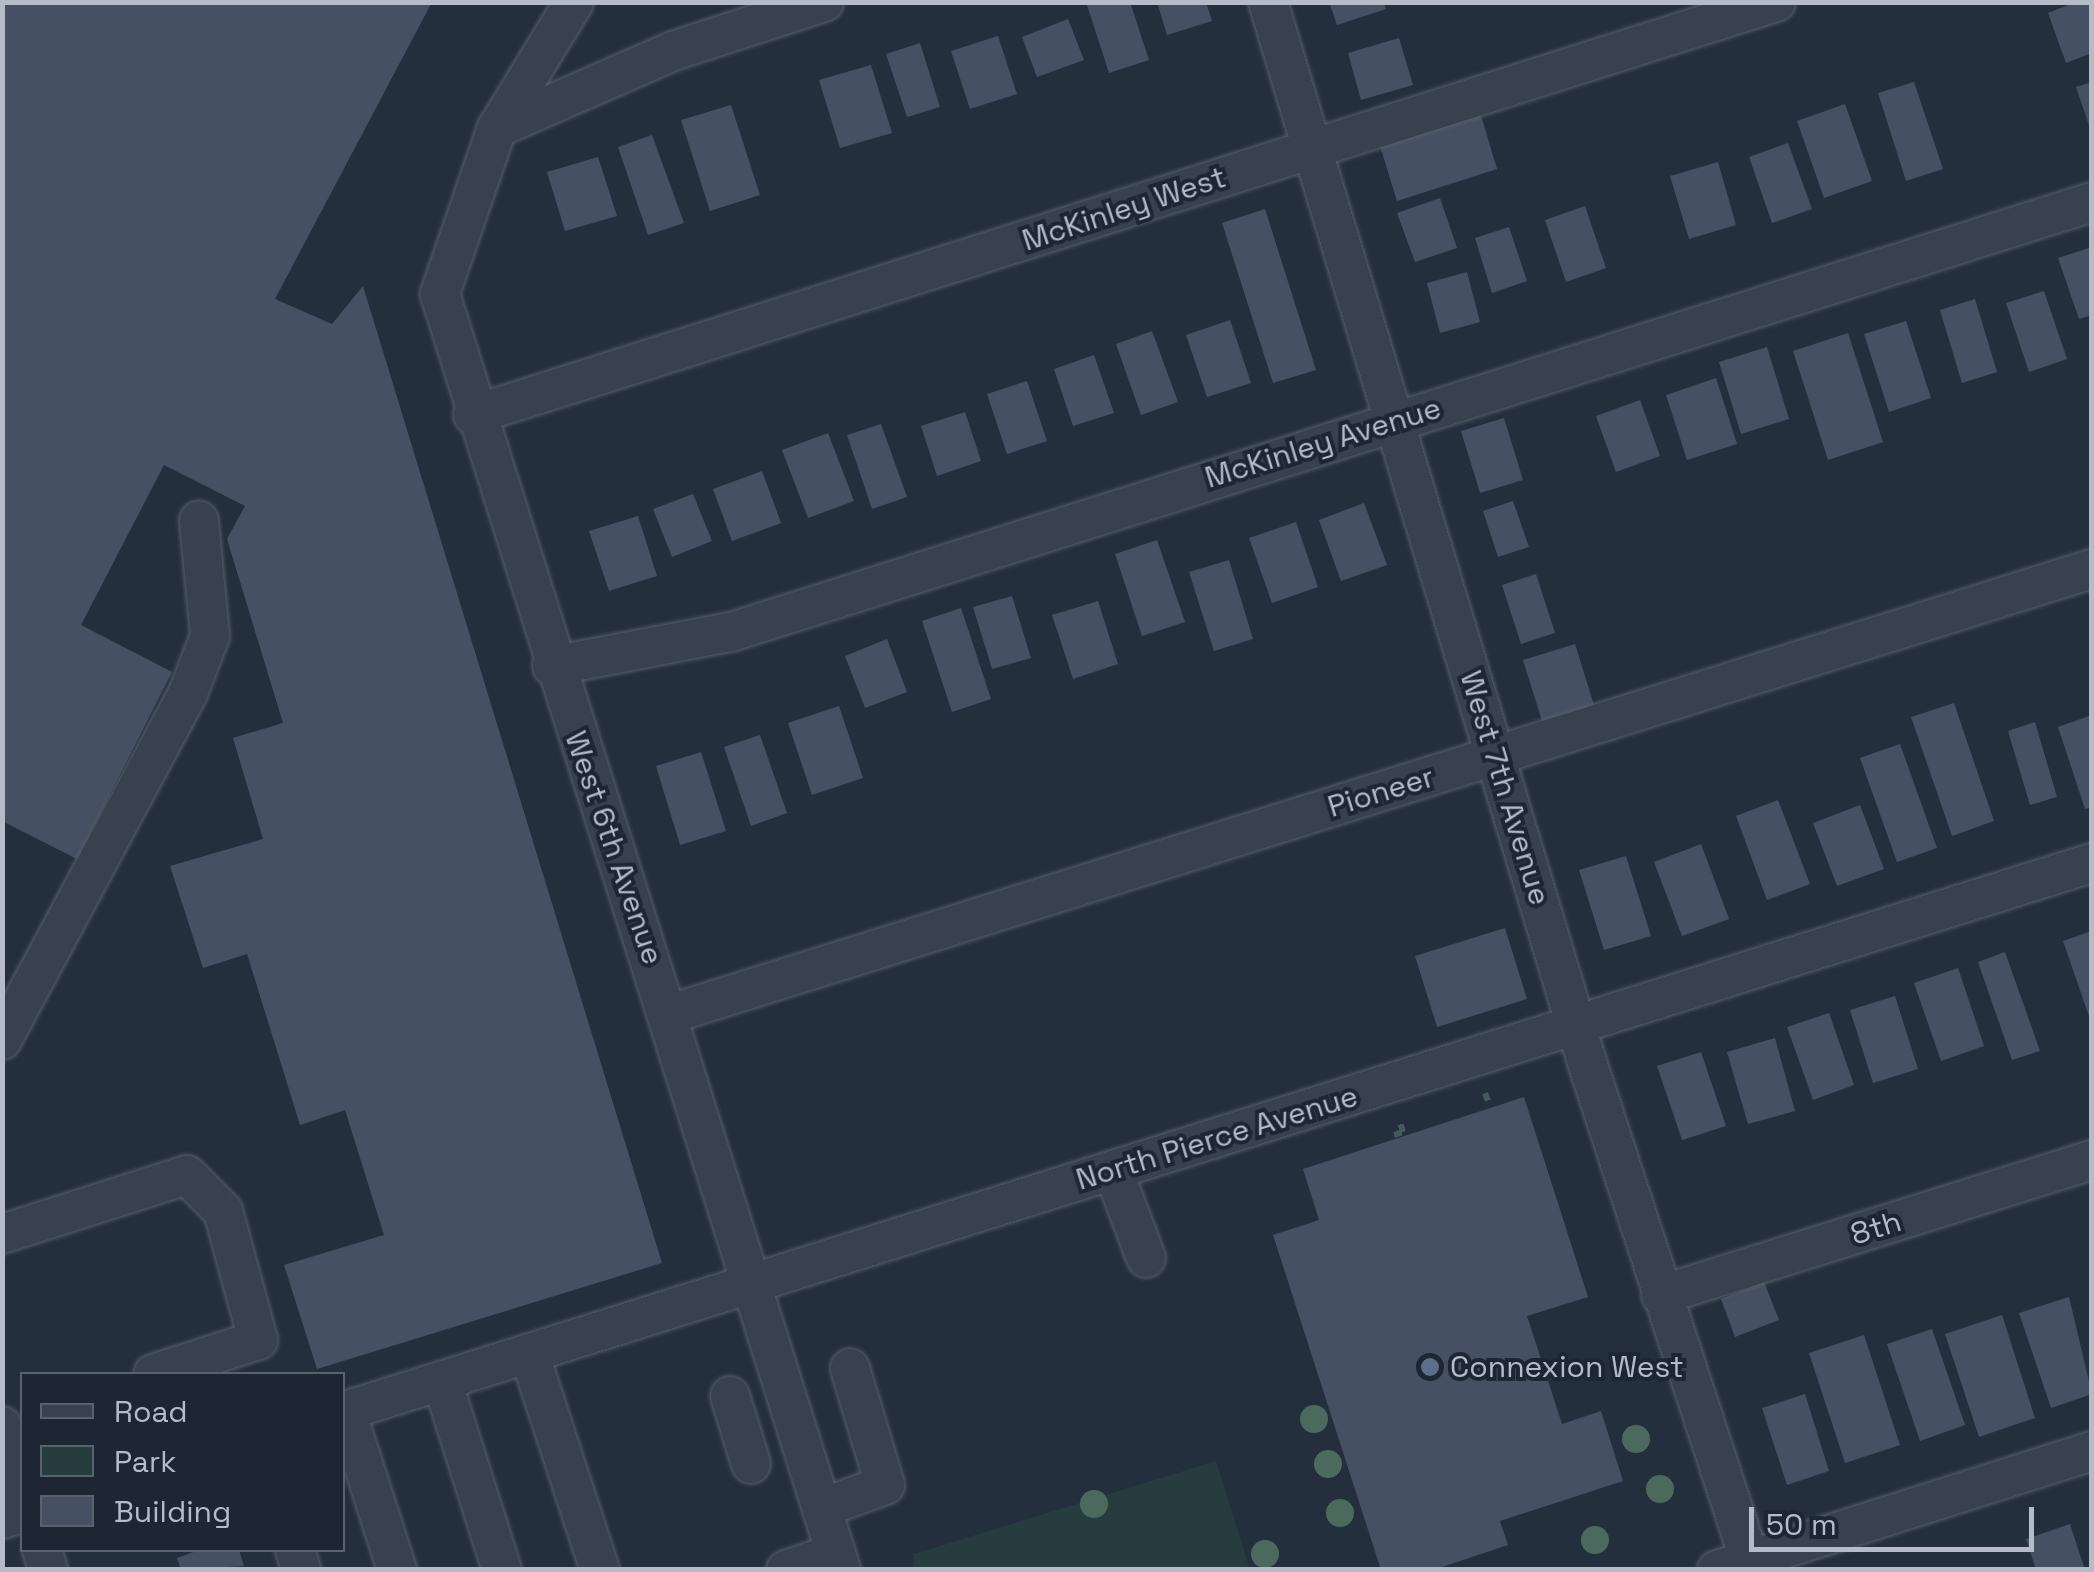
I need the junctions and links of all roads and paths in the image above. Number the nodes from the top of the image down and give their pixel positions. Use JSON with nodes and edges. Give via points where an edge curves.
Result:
{"nodes":[{"id":1,"x":574,"y":2,"type":"edge"},
{"id":2,"x":824,"y":2,"type":"edge"},
{"id":3,"x":1268,"y":2,"type":"edge"},
{"id":4,"x":1776,"y":2,"type":"edge"},
{"id":5,"x":497,"y":128,"type":"junction"},
{"id":6,"x":1313,"y":149,"type":"junction"},
{"id":7,"x":2092,"y":202,"type":"edge"},
{"id":8,"x":473,"y":415,"type":"junction"},
{"id":9,"x":1395,"y":421,"type":"junction"},
{"id":10,"x":200,"y":521,"type":"dead end"},
{"id":11,"x":2092,"y":570,"type":"edge"},
{"id":12,"x":552,"y":666,"type":"junction"},
{"id":13,"x":1496,"y":756,"type":"junction"},
{"id":14,"x":2092,"y":863,"type":"edge"},
{"id":15,"x":670,"y":1014,"type":"junction"},
{"id":16,"x":1576,"y":1026,"type":"junction"},
{"id":17,"x":2,"y":1040,"type":"edge"},
{"id":18,"x":1485,"y":1094,"type":"dead end"},
{"id":19,"x":1489,"y":1104,"type":"dead end"},
{"id":20,"x":1399,"y":1120,"type":"dead end"},
{"id":21,"x":1394,"y":1135,"type":"dead end"},
{"id":22,"x":2092,"y":1160,"type":"edge"},
{"id":23,"x":1113,"y":1170,"type":"junction"},
{"id":24,"x":2,"y":1234,"type":"edge"},
{"id":25,"x":1146,"y":1258,"type":"dead end"},
{"id":26,"x":758,"y":1281,"type":"junction"},
{"id":27,"x":1660,"y":1296,"type":"junction"},
{"id":28,"x":529,"y":1353,"type":"junction"},
{"id":29,"x":850,"y":1368,"type":"dead end"},
{"id":30,"x":159,"y":1372,"type":"edge"},
{"id":31,"x":442,"y":1380,"type":"junction"},
{"id":32,"x":345,"y":1411,"type":"edge"},
{"id":33,"x":345,"y":1414,"type":"edge"},
{"id":34,"x":792,"y":1415,"type":"junction"},
{"id":35,"x":2,"y":1425,"type":"edge"},
{"id":36,"x":741,"y":1430,"type":"dead end"},
{"id":37,"x":2092,"y":1452,"type":"edge"},
{"id":38,"x":20,"y":1484,"type":"edge"},
{"id":39,"x":822,"y":1508,"type":"junction"},
{"id":40,"x":838,"y":1561,"type":"edge"},
{"id":41,"x":1740,"y":1566,"type":"edge"},
{"id":42,"x":397,"y":1570,"type":"edge"},
{"id":43,"x":502,"y":1570,"type":"edge"},
{"id":44,"x":600,"y":1570,"type":"edge"},
{"id":45,"x":786,"y":1570,"type":"edge"}],
"edges":[{"from":1,"to":5,"type":"street","name":"West 6th Avenue"},
{"from":2,"to":5,"type":"street","via":[[673,52]]},
{"from":3,"to":6,"type":"street","name":"West 7th Avenue"},
{"from":4,"to":6,"type":"street","name":"McKinley West"},
{"from":5,"to":8,"type":"street","name":"West 6th Avenue","via":[[440,294]]},
{"from":6,"to":8,"type":"street","name":"McKinley West"},
{"from":6,"to":9,"type":"street","name":"West 7th Avenue"},
{"from":7,"to":9,"type":"street","name":"McKinley Avenue"},
{"from":8,"to":12,"type":"street","name":"West 6th Avenue"},
{"from":9,"to":12,"type":"street","name":"McKinley Avenue","via":[[731,632]]},
{"from":9,"to":13,"type":"street","name":"West 7th Avenue"},
{"from":10,"to":17,"type":"street","via":[[210,636],[194,679]]},
{"from":11,"to":13,"type":"street","name":"Pioneer"},
{"from":12,"to":15,"type":"street","name":"West 6th Avenue"},
{"from":13,"to":15,"type":"street","name":"Pioneer"},
{"from":13,"to":16,"type":"street","name":"West 7th Avenue"},
{"from":14,"to":16,"type":"street","name":"North Pierce Avenue"},
{"from":15,"to":26,"type":"street","name":"West 6th Avenue"},
{"from":16,"to":23,"type":"street","name":"North Pierce Avenue"},
{"from":16,"to":27,"type":"street","name":"West 7th Avenue"},
{"from":18,"to":19,"type":"path"},
{"from":20,"to":21,"type":"path","via":[[1403,1132]]},
{"from":22,"to":27,"type":"street","name":"8th"},
{"from":23,"to":25,"type":"street"},
{"from":23,"to":26,"type":"street","name":"North Pierce Avenue"},
{"from":24,"to":30,"type":"street","via":[[187,1176],[224,1210],[258,1340]]},
{"from":26,"to":28,"type":"street","name":"North Pierce Avenue"},
{"from":26,"to":34,"type":"street","name":"West 6th Avenue"},
{"from":27,"to":41,"type":"street","name":"West 7th Avenue"},
{"from":28,"to":31,"type":"street","name":"North Pierce Avenue"},
{"from":28,"to":44,"type":"street"},
{"from":29,"to":39,"type":"street","via":[[884,1485]]},
{"from":31,"to":32,"type":"street","name":"North Pierce Avenue"},
{"from":31,"to":43,"type":"street"},
{"from":33,"to":42,"type":"street"},
{"from":34,"to":36,"type":"street"},
{"from":34,"to":39,"type":"street","name":"West 6th Avenue"},
{"from":35,"to":38,"type":"street"},
{"from":37,"to":41,"type":"street"},
{"from":39,"to":40,"type":"street","name":"West 6th Avenue"},
{"from":40,"to":45,"type":"street"}]}
